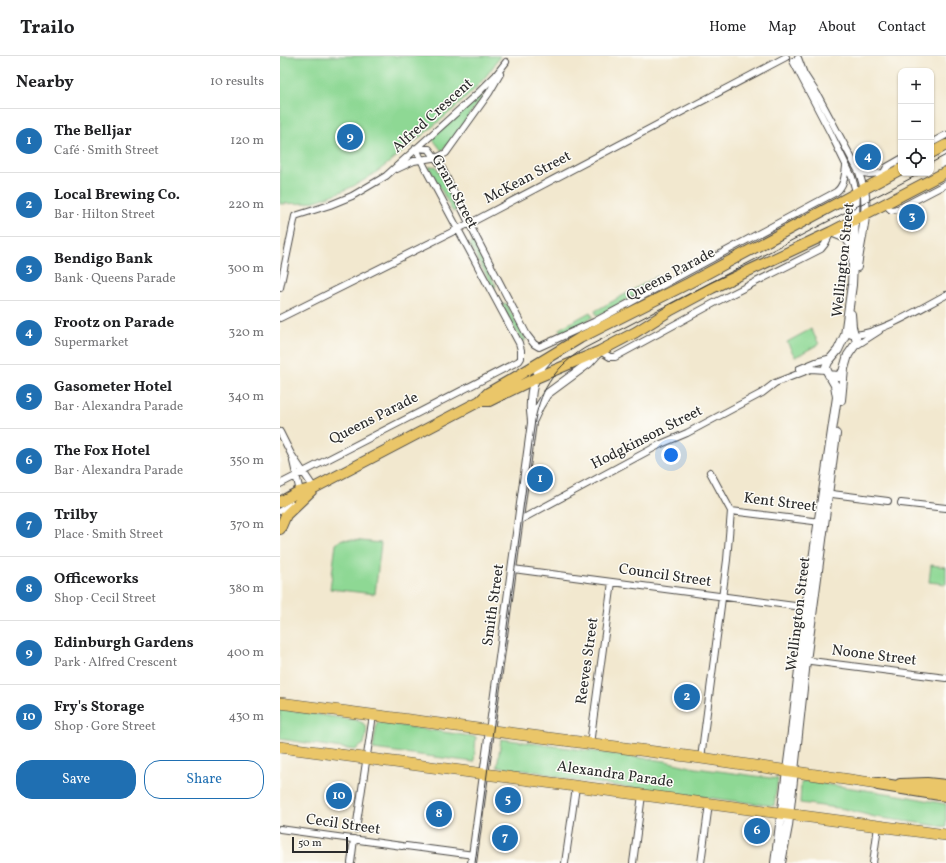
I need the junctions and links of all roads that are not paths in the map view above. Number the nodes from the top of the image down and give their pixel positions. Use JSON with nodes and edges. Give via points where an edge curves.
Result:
{"nodes":[{"id":1,"x":786,"y":57,"type":"edge"},
{"id":2,"x":796,"y":58,"type":"edge"},
{"id":3,"x":508,"y":59,"type":"edge"},
{"id":4,"x":946,"y":135,"type":"edge"},
{"id":5,"x":934,"y":141,"type":"edge"},
{"id":6,"x":946,"y":145,"type":"edge"},
{"id":7,"x":416,"y":148,"type":"junction"},
{"id":8,"x":934,"y":151,"type":"edge"},
{"id":9,"x":436,"y":158,"type":"junction"},
{"id":10,"x":421,"y":160,"type":"junction"},
{"id":11,"x":898,"y":160,"type":"edge"},
{"id":12,"x":846,"y":166,"type":"junction"},
{"id":13,"x":898,"y":170,"type":"edge"},
{"id":14,"x":392,"y":172,"type":"junction"},
{"id":15,"x":859,"y":172,"type":"junction"},
{"id":16,"x":946,"y":172,"type":"edge"},
{"id":17,"x":881,"y":176,"type":"junction"},
{"id":18,"x":946,"y":184,"type":"edge"},
{"id":19,"x":860,"y":190,"type":"junction"},
{"id":20,"x":886,"y":204,"type":"junction"},
{"id":21,"x":865,"y":214,"type":"junction"},
{"id":22,"x":855,"y":220,"type":"junction"},
{"id":23,"x":469,"y":224,"type":"junction"},
{"id":24,"x":459,"y":229,"type":"junction"},
{"id":25,"x":831,"y":232,"type":"junction"},
{"id":26,"x":853,"y":248,"type":"junction"},
{"id":27,"x":280,"y":288,"type":"edge"},
{"id":28,"x":502,"y":288,"type":"junction"},
{"id":29,"x":492,"y":293,"type":"junction"},
{"id":30,"x":946,"y":295,"type":"edge"},
{"id":31,"x":280,"y":318,"type":"edge"},
{"id":32,"x":885,"y":327,"type":"junction"},
{"id":33,"x":845,"y":335,"type":"junction"},
{"id":34,"x":854,"y":335,"type":"junction"},
{"id":35,"x":530,"y":339,"type":"junction"},
{"id":36,"x":520,"y":345,"type":"junction"},
{"id":37,"x":854,"y":347,"type":"junction"},
{"id":38,"x":600,"y":351,"type":"junction"},
{"id":39,"x":522,"y":356,"type":"joint"},
{"id":40,"x":550,"y":356,"type":"junction"},
{"id":41,"x":832,"y":358,"type":"junction"},
{"id":42,"x":844,"y":369,"type":"junction"},
{"id":43,"x":828,"y":373,"type":"junction"},
{"id":44,"x":536,"y":378,"type":"junction"},
{"id":45,"x":785,"y":379,"type":"junction"},
{"id":46,"x":480,"y":401,"type":"junction"},
{"id":47,"x":532,"y":423,"type":"junction"},
{"id":48,"x":280,"y":432,"type":"edge"},
{"id":49,"x":291,"y":454,"type":"junction"},
{"id":50,"x":304,"y":472,"type":"junction"},
{"id":51,"x":710,"y":472,"type":"dead end"},
{"id":52,"x":297,"y":476,"type":"junction"},
{"id":53,"x":280,"y":484,"type":"edge"},
{"id":54,"x":314,"y":488,"type":"junction"},
{"id":55,"x":825,"y":494,"type":"junction"},
{"id":56,"x":301,"y":495,"type":"junction"},
{"id":57,"x":280,"y":502,"type":"edge"},
{"id":58,"x":888,"y":502,"type":"dead end"},
{"id":59,"x":901,"y":503,"type":"dead end"},
{"id":60,"x":946,"y":508,"type":"edge"},
{"id":61,"x":732,"y":510,"type":"junction"},
{"id":62,"x":280,"y":511,"type":"edge"},
{"id":63,"x":520,"y":520,"type":"junction"},
{"id":64,"x":821,"y":522,"type":"junction"},
{"id":65,"x":280,"y":528,"type":"edge"},
{"id":66,"x":513,"y":568,"type":"junction"},
{"id":67,"x":612,"y":582,"type":"junction"},
{"id":68,"x":722,"y":596,"type":"junction"},
{"id":69,"x":810,"y":608,"type":"junction"},
{"id":70,"x":803,"y":660,"type":"junction"},
{"id":71,"x":946,"y":678,"type":"edge"},
{"id":72,"x":280,"y":704,"type":"edge"},
{"id":73,"x":373,"y":715,"type":"junction"},
{"id":74,"x":491,"y":731,"type":"junction"},
{"id":75,"x":590,"y":744,"type":"junction"},
{"id":76,"x":280,"y":747,"type":"edge"},
{"id":77,"x":366,"y":758,"type":"junction"},
{"id":78,"x":701,"y":758,"type":"junction"},
{"id":79,"x":790,"y":771,"type":"junction"},
{"id":80,"x":485,"y":774,"type":"junction"},
{"id":81,"x":878,"y":784,"type":"junction"},
{"id":82,"x":946,"y":785,"type":"edge"},
{"id":83,"x":576,"y":786,"type":"junction"},
{"id":84,"x":642,"y":795,"type":"junction"},
{"id":85,"x":946,"y":795,"type":"edge"},
{"id":86,"x":709,"y":804,"type":"junction"},
{"id":87,"x":785,"y":814,"type":"junction"},
{"id":88,"x":878,"y":826,"type":"junction"},
{"id":89,"x":280,"y":829,"type":"edge"},
{"id":90,"x":356,"y":829,"type":"dead end"},
{"id":91,"x":946,"y":835,"type":"edge"},
{"id":92,"x":354,"y":839,"type":"junction"},
{"id":93,"x":473,"y":859,"type":"edge"},
{"id":94,"x":351,"y":863,"type":"edge"},
{"id":95,"x":565,"y":863,"type":"edge"},
{"id":96,"x":633,"y":863,"type":"edge"},
{"id":97,"x":701,"y":863,"type":"edge"},
{"id":98,"x":775,"y":863,"type":"edge"},
{"id":99,"x":781,"y":863,"type":"edge"},
{"id":100,"x":873,"y":863,"type":"edge"}],
"edges":[{"from":1,"to":2,"type":"street","via":[[789,60]]},
{"from":1,"to":23,"type":"street","name":"McKean Street"},
{"from":2,"to":12,"type":"street"},
{"from":2,"to":15,"type":"street"},
{"from":3,"to":7,"type":"street","name":"Alfred Crescent","via":[[478,93]]},
{"from":3,"to":9,"type":"street","name":"Alfred Crescent","via":[[489,93],[456,140],[445,154]]},
{"from":4,"to":5,"type":"street"},
{"from":6,"to":8,"type":"main road"},
{"from":7,"to":9,"type":"street","name":"Grant Street","via":[[428,149]]},
{"from":7,"to":10,"type":"street","name":"Grant Street"},
{"from":7,"to":14,"type":"street","name":"Alfred Crescent"},
{"from":9,"to":10,"type":"street","name":"Alfred Crescent"},
{"from":9,"to":23,"type":"street","name":"Grant Street"},
{"from":10,"to":14,"type":"street","name":"Alfred Crescent"},
{"from":10,"to":24,"type":"street","name":"Grant Street"},
{"from":11,"to":17,"type":"street","name":"Queens Parade","via":[[888,166]]},
{"from":12,"to":19,"type":"street","via":[[853,182]]},
{"from":12,"to":35,"type":"street","name":"Queens Parade","via":[[841,188],[834,193],[594,322],[544,346],[537,346]]},
{"from":13,"to":17,"type":"main road","name":"Queens Parade"},
{"from":14,"to":27,"type":"street","name":"Alfred Crescent","via":[[352,196],[296,216]]},
{"from":15,"to":17,"type":"street","name":"Queens Parade"},
{"from":15,"to":19,"type":"street"},
{"from":16,"to":20,"type":"main road","name":"Queens Parade"},
{"from":17,"to":19,"type":"main road","name":"Queens Parade"},
{"from":18,"to":20,"type":"street","via":[[896,210],[891,210]]},
{"from":19,"to":21,"type":"street","name":"Wellington Street","via":[[866,200]]},
{"from":19,"to":22,"type":"street","name":"Wellington Street"},
{"from":19,"to":40,"type":"main road","name":"Queens Parade"},
{"from":20,"to":21,"type":"main road","name":"Queens Parade"},
{"from":21,"to":22,"type":"main road","name":"Queens Parade"},
{"from":21,"to":34,"type":"street","name":"Wellington Street","via":[[852,310]]},
{"from":22,"to":25,"type":"main road","name":"Queens Parade"},
{"from":22,"to":26,"type":"street","name":"Wellington Street"},
{"from":23,"to":24,"type":"street","name":"McKean Street"},
{"from":23,"to":28,"type":"street","name":"Grant Street"},
{"from":24,"to":29,"type":"street","name":"Grant Street"},
{"from":24,"to":31,"type":"street","name":"McKean Street"},
{"from":25,"to":26,"type":"street","via":[[846,238]]},
{"from":25,"to":38,"type":"main road","name":"Queens Parade","via":[[712,288]]},
{"from":25,"to":38,"type":"street","via":[[821,249],[615,356],[610,357]]},
{"from":26,"to":33,"type":"street","name":"Wellington Street","via":[[852,285]]},
{"from":28,"to":29,"type":"street"},
{"from":28,"to":35,"type":"street","name":"Grant Street"},
{"from":29,"to":36,"type":"street","name":"Grant Street"},
{"from":30,"to":32,"type":"street"},
{"from":32,"to":34,"type":"street","via":[[867,334]]},
{"from":32,"to":37,"type":"street"},
{"from":33,"to":34,"type":"street"},
{"from":33,"to":41,"type":"street","name":"Wellington Street"},
{"from":34,"to":37,"type":"street","name":"Wellington Street"},
{"from":35,"to":36,"type":"street"},
{"from":36,"to":39,"type":"street","name":"Grant Street"},
{"from":37,"to":42,"type":"street","name":"Wellington Street","via":[[848,355]]},
{"from":38,"to":44,"type":"main road","name":"Queens Parade"},
{"from":38,"to":47,"type":"street","via":[[589,363],[547,394]]},
{"from":39,"to":50,"type":"street","name":"Queens Parade","via":[[519,361]]},
{"from":40,"to":44,"type":"street","name":"Smith Street"},
{"from":40,"to":46,"type":"main road","name":"Queens Parade","via":[[488,393]]},
{"from":41,"to":43,"type":"street","name":"Wellington Street","via":[[827,363]]},
{"from":41,"to":45,"type":"street","name":"Hodgkinson Street","via":[[807,366]]},
{"from":42,"to":43,"type":"street","via":[[839,376]]},
{"from":42,"to":55,"type":"street","name":"Wellington Street"},
{"from":43,"to":45,"type":"street","name":"Hodgkinson Street","via":[[811,369]]},
{"from":43,"to":55,"type":"street","name":"Wellington Street","via":[[835,385],[837,397]]},
{"from":44,"to":46,"type":"main road","name":"Queens Parade","via":[[489,401]]},
{"from":44,"to":47,"type":"street","name":"Smith Street","via":[[530,404]]},
{"from":45,"to":63,"type":"street","name":"Hodgkinson Street"},
{"from":46,"to":54,"type":"main road","name":"Queens Parade"},
{"from":47,"to":63,"type":"street","name":"Smith Street"},
{"from":48,"to":49,"type":"street"},
{"from":49,"to":50,"type":"street"},
{"from":49,"to":52,"type":"street"},
{"from":50,"to":52,"type":"street","name":"Queens Parade"},
{"from":50,"to":54,"type":"street"},
{"from":51,"to":61,"type":"street"},
{"from":52,"to":53,"type":"street","name":"Queens Parade"},
{"from":52,"to":56,"type":"street"},
{"from":54,"to":56,"type":"main road","name":"Queens Parade"},
{"from":55,"to":58,"type":"street"},
{"from":55,"to":64,"type":"street","name":"Wellington Street"},
{"from":56,"to":57,"type":"main road","name":"Queens Parade"},
{"from":56,"to":62,"type":"street","name":"Queens Parade"},
{"from":56,"to":65,"type":"main road"},
{"from":59,"to":60,"type":"street"},
{"from":61,"to":64,"type":"street","name":"Kent Street"},
{"from":61,"to":68,"type":"street"},
{"from":63,"to":66,"type":"street","name":"Smith Street"},
{"from":64,"to":69,"type":"street","name":"Wellington Street"},
{"from":66,"to":67,"type":"street","name":"Council Street"},
{"from":66,"to":74,"type":"street","name":"Smith Street"},
{"from":67,"to":68,"type":"street","name":"Council Street"},
{"from":67,"to":75,"type":"street","name":"Reeves Street"},
{"from":68,"to":69,"type":"street","name":"Council Street"},
{"from":68,"to":78,"type":"street"},
{"from":69,"to":70,"type":"street","name":"Wellington Street"},
{"from":70,"to":71,"type":"street","name":"Noone Street"},
{"from":70,"to":79,"type":"street","name":"Wellington Street"},
{"from":72,"to":73,"type":"highway","name":"Alexandra Parade"},
{"from":73,"to":74,"type":"highway","name":"Alexandra Parade"},
{"from":73,"to":77,"type":"street"},
{"from":74,"to":75,"type":"highway","name":"Alexandra Parade"},
{"from":74,"to":80,"type":"street","name":"Smith Street"},
{"from":75,"to":78,"type":"highway","name":"Alexandra Parade"},
{"from":76,"to":77,"type":"highway","name":"Alexandra Parade"},
{"from":77,"to":80,"type":"highway","name":"Alexandra Parade"},
{"from":77,"to":90,"type":"street"},
{"from":78,"to":79,"type":"highway","name":"Alexandra Parade"},
{"from":79,"to":81,"type":"highway","name":"Alexandra Parade"},
{"from":79,"to":87,"type":"street","name":"Wellington Street"},
{"from":80,"to":83,"type":"highway","name":"Alexandra Parade"},
{"from":80,"to":93,"type":"street","name":"Smith Street"},
{"from":81,"to":82,"type":"main road","name":"Alexandra Parade"},
{"from":81,"to":85,"type":"highway","name":"Alexandra Parade"},
{"from":83,"to":84,"type":"highway","name":"Alexandra Parade"},
{"from":83,"to":95,"type":"street"},
{"from":84,"to":86,"type":"highway","name":"Alexandra Parade"},
{"from":84,"to":96,"type":"street"},
{"from":86,"to":87,"type":"highway","name":"Alexandra Parade"},
{"from":86,"to":97,"type":"street"},
{"from":87,"to":88,"type":"highway","name":"Alexandra Parade"},
{"from":87,"to":98,"type":"street","name":"Wellington Street"},
{"from":87,"to":99,"type":"street","name":"Wellington Street"},
{"from":88,"to":91,"type":"highway","name":"Alexandra Parade"},
{"from":88,"to":100,"type":"street"},
{"from":89,"to":92,"type":"street","name":"Cecil Street"},
{"from":92,"to":93,"type":"street","name":"Cecil Street"},
{"from":92,"to":94,"type":"street"}]}
